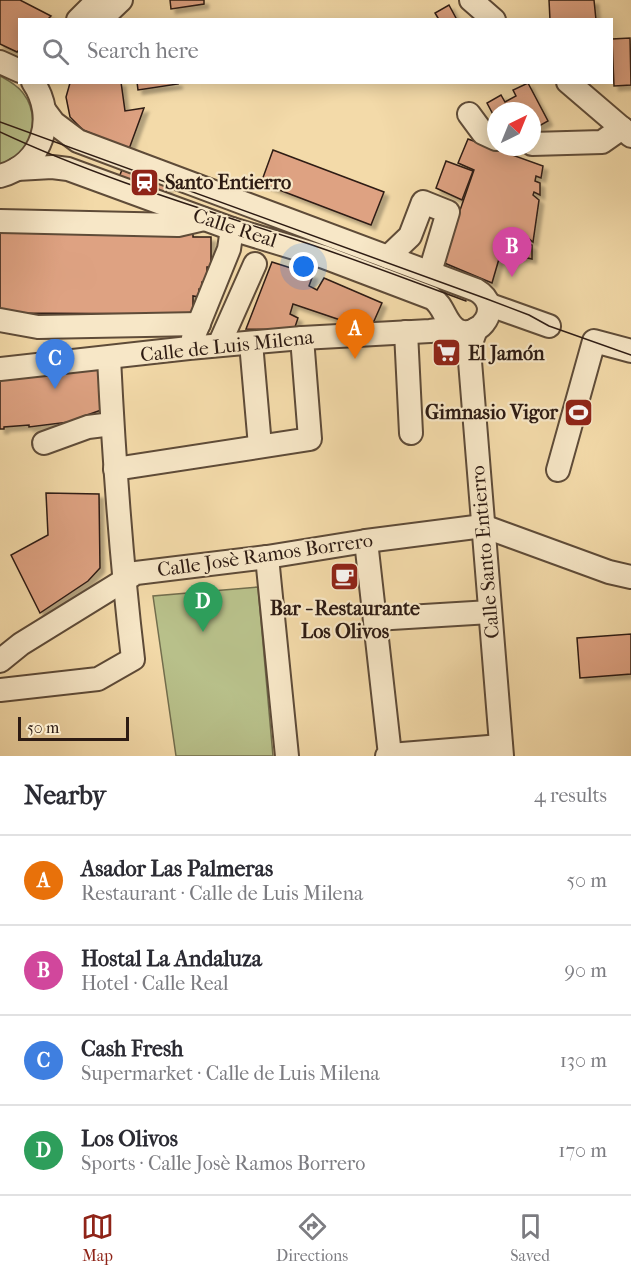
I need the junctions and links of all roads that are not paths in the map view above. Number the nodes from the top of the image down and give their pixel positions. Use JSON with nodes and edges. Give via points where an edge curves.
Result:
{"nodes":[{"id":1,"x":98,"y":0,"type":"edge"},
{"id":2,"x":121,"y":0,"type":"edge"},
{"id":3,"x":471,"y":0,"type":"edge"},
{"id":4,"x":80,"y":18,"type":"edge"},
{"id":5,"x":102,"y":18,"type":"edge"},
{"id":6,"x":492,"y":18,"type":"edge"},
{"id":7,"x":570,"y":84,"type":"edge"},
{"id":8,"x":41,"y":94,"type":"edge"},
{"id":9,"x":469,"y":114,"type":"dead end"},
{"id":10,"x":626,"y":132,"type":"edge"},
{"id":11,"x":487,"y":135,"type":"edge"},
{"id":12,"x":541,"y":144,"type":"edge"},
{"id":13,"x":9,"y":172,"type":"edge"},
{"id":14,"x":204,"y":219,"type":"junction"},
{"id":15,"x":0,"y":221,"type":"edge"},
{"id":16,"x":232,"y":229,"type":"junction"},
{"id":17,"x":388,"y":257,"type":"junction"},
{"id":18,"x":255,"y":264,"type":"dead end"},
{"id":19,"x":430,"y":272,"type":"junction"},
{"id":20,"x":490,"y":305,"type":"junction"},
{"id":21,"x":0,"y":320,"type":"edge"},
{"id":22,"x":199,"y":324,"type":"junction"},
{"id":23,"x":549,"y":326,"type":"dead end"},
{"id":24,"x":456,"y":331,"type":"junction"},
{"id":25,"x":406,"y":332,"type":"junction"},
{"id":26,"x":302,"y":338,"type":"junction"},
{"id":27,"x":250,"y":343,"type":"junction"},
{"id":28,"x":219,"y":345,"type":"junction"},
{"id":29,"x":189,"y":348,"type":"junction"},
{"id":30,"x":631,"y":351,"type":"edge"},
{"id":31,"x":109,"y":358,"type":"junction"},
{"id":32,"x":0,"y":369,"type":"edge"},
{"id":33,"x":112,"y":424,"type":"junction"},
{"id":34,"x":411,"y":433,"type":"dead end"},
{"id":35,"x":44,"y":443,"type":"dead end"},
{"id":36,"x":260,"y":446,"type":"junction"},
{"id":37,"x":115,"y":469,"type":"junction"},
{"id":38,"x":558,"y":470,"type":"dead end"},
{"id":39,"x":483,"y":526,"type":"junction"},
{"id":40,"x":366,"y":541,"type":"junction"},
{"id":41,"x":267,"y":557,"type":"junction"},
{"id":42,"x":609,"y":572,"type":"junction"},
{"id":43,"x":631,"y":577,"type":"edge"},
{"id":44,"x":123,"y":581,"type":"junction"},
{"id":45,"x":631,"y":592,"type":"edge"},
{"id":46,"x":490,"y":612,"type":"junction"},
{"id":47,"x":375,"y":619,"type":"junction"},
{"id":48,"x":11,"y":641,"type":"edge"},
{"id":49,"x":0,"y":661,"type":"edge"},
{"id":50,"x":0,"y":690,"type":"edge"},
{"id":51,"x":502,"y":751,"type":"edge"},
{"id":52,"x":388,"y":755,"type":"edge"},
{"id":53,"x":287,"y":756,"type":"edge"}],
"edges":[{"from":1,"to":4,"type":"street"},
{"from":2,"to":5,"type":"street"},
{"from":3,"to":6,"type":"street"},
{"from":7,"to":10,"type":"street"},
{"from":8,"to":13,"type":"street","via":[[45,129],[40,143],[32,157]]},
{"from":8,"to":17,"type":"street","name":"Calle Real","via":[[54,123],[78,141]]},
{"from":9,"to":11,"type":"street"},
{"from":10,"to":12,"type":"street","via":[[602,142]]},
{"from":13,"to":14,"type":"street","name":"Calle Real","via":[[68,169]]},
{"from":14,"to":15,"type":"street","via":[[178,225]]},
{"from":14,"to":16,"type":"street","name":"Calle Real"},
{"from":16,"to":22,"type":"street","via":[[229,249]]},
{"from":16,"to":24,"type":"street","name":"Calle Real","via":[[324,257],[429,297],[440,303]]},
{"from":17,"to":19,"type":"street","name":"Calle Real"},
{"from":17,"to":19,"type":"street","via":[[410,236],[423,202],[448,212]]},
{"from":18,"to":28,"type":"street"},
{"from":19,"to":20,"type":"street","name":"Calle Real","via":[[476,290],[485,295]]},
{"from":20,"to":23,"type":"street","name":"Calle Real"},
{"from":20,"to":24,"type":"street","via":[[487,318]]},
{"from":21,"to":22,"type":"street","via":[[38,327]]},
{"from":22,"to":29,"type":"street"},
{"from":24,"to":25,"type":"street","name":"Calle de Luis Milena"},
{"from":24,"to":39,"type":"street","name":"Calle Santo Entierro"},
{"from":25,"to":26,"type":"street","name":"Calle de Luis Milena"},
{"from":25,"to":34,"type":"street"},
{"from":26,"to":27,"type":"street","name":"Calle de Luis Milena"},
{"from":26,"to":36,"type":"street","via":[[310,439]]},
{"from":27,"to":28,"type":"street","name":"Calle de Luis Milena"},
{"from":27,"to":36,"type":"street"},
{"from":28,"to":29,"type":"street","name":"Calle de Luis Milena"},
{"from":29,"to":31,"type":"street","name":"Calle de Luis Milena"},
{"from":30,"to":38,"type":"street","via":[[594,341]]},
{"from":31,"to":32,"type":"street","name":"Calle de Luis Milena"},
{"from":31,"to":33,"type":"street"},
{"from":33,"to":35,"type":"street","via":[[88,427]]},
{"from":33,"to":37,"type":"street"},
{"from":36,"to":37,"type":"street"},
{"from":37,"to":44,"type":"street"},
{"from":39,"to":40,"type":"street","name":"Calle Josè Ramos Borrero"},
{"from":39,"to":42,"type":"street"},
{"from":39,"to":46,"type":"street","name":"Calle Santo Entierro"},
{"from":40,"to":41,"type":"street","name":"Calle Josè Ramos Borrero"},
{"from":40,"to":47,"type":"street"},
{"from":41,"to":44,"type":"street","name":"Calle Josè Ramos Borrero","via":[[136,573]]},
{"from":41,"to":53,"type":"street"},
{"from":42,"to":43,"type":"street"},
{"from":42,"to":45,"type":"street"},
{"from":44,"to":48,"type":"street","name":"Calle Josè Ramos Borrero"},
{"from":44,"to":50,"type":"street","via":[[133,659],[98,679]]},
{"from":46,"to":47,"type":"street"},
{"from":46,"to":51,"type":"street","name":"Calle Santo Entierro"},
{"from":47,"to":52,"type":"street"},
{"from":48,"to":49,"type":"street","name":"Calle Josè Ramos Borrero"},
{"from":51,"to":52,"type":"street"}]}
